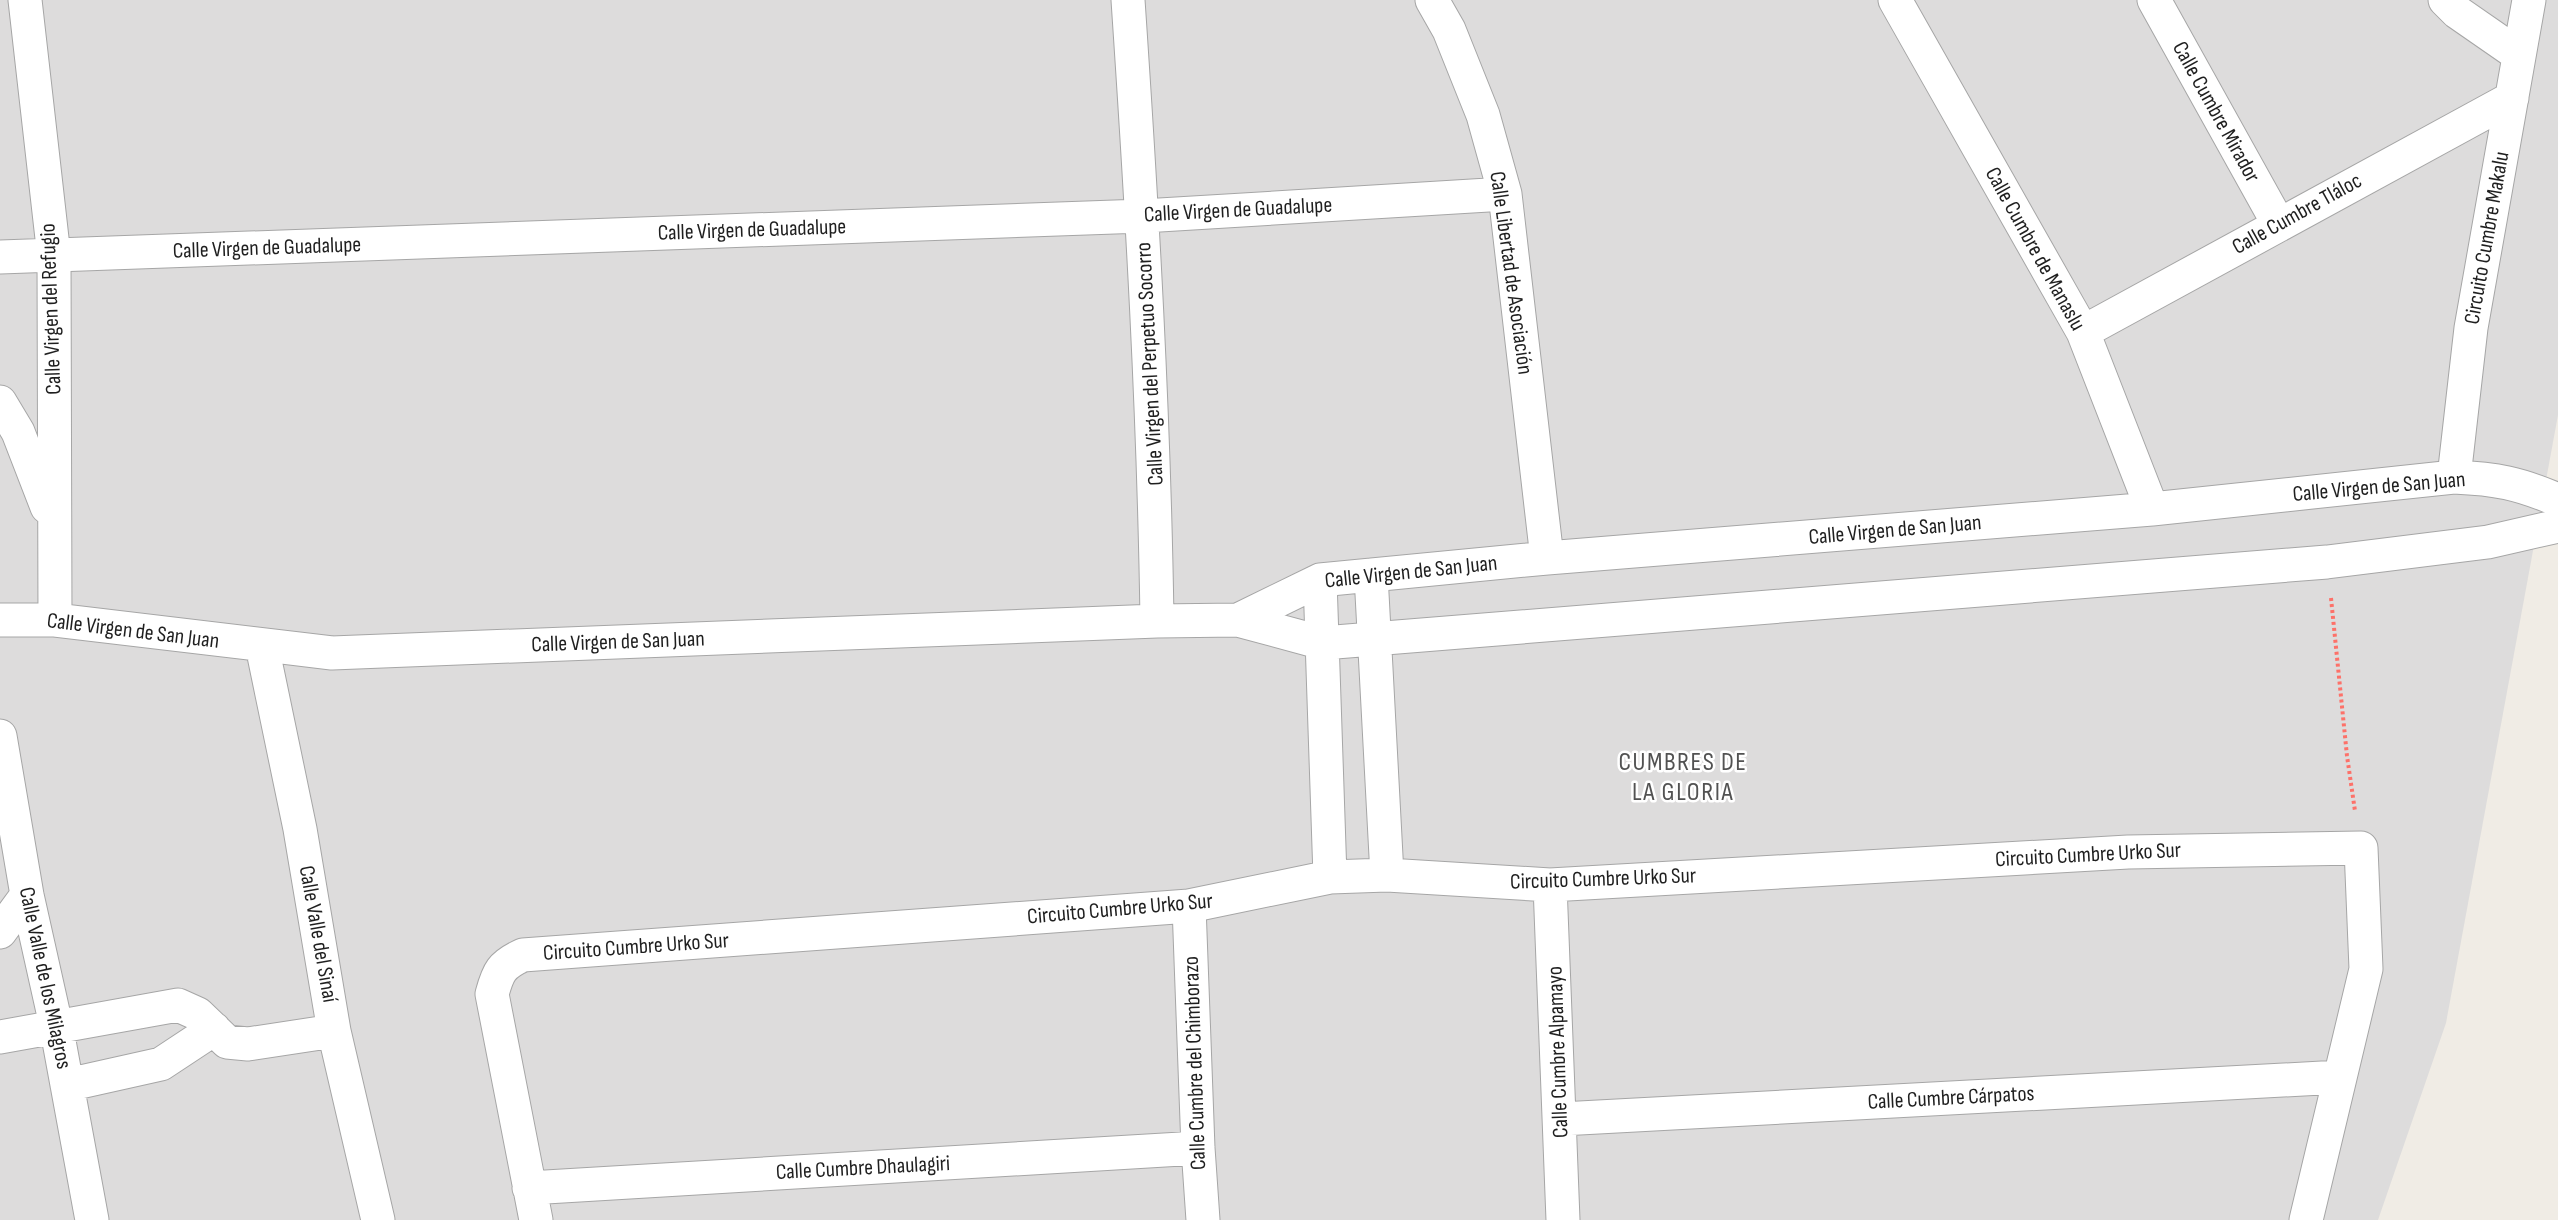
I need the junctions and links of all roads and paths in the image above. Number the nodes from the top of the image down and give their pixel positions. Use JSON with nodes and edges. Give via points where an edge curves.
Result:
{"nodes":[{"id":1,"x":25,"y":0,"type":"edge"},
{"id":2,"x":1128,"y":0,"type":"edge"},
{"id":3,"x":1432,"y":0,"type":"edge"},
{"id":4,"x":1895,"y":0,"type":"edge"},
{"id":5,"x":2154,"y":0,"type":"edge"},
{"id":6,"x":2445,"y":0,"type":"edge"},
{"id":7,"x":2529,"y":0,"type":"edge"},
{"id":8,"x":2518,"y":55,"type":"junction"},
{"id":9,"x":2512,"y":98,"type":"junction"},
{"id":10,"x":1504,"y":194,"type":"junction"},
{"id":11,"x":1143,"y":216,"type":"junction"},
{"id":12,"x":2278,"y":223,"type":"junction"},
{"id":13,"x":54,"y":256,"type":"junction"},
{"id":14,"x":0,"y":257,"type":"edge"},
{"id":15,"x":2083,"y":332,"type":"junction"},
{"id":16,"x":0,"y":402,"type":"edge"},
{"id":17,"x":2454,"y":477,"type":"junction"},
{"id":18,"x":2558,"y":500,"type":"edge"},
{"id":19,"x":2152,"y":509,"type":"junction"},
{"id":20,"x":54,"y":525,"type":"junction"},
{"id":21,"x":2558,"y":526,"type":"edge"},
{"id":22,"x":1548,"y":558,"type":"junction"},
{"id":23,"x":2327,"y":562,"type":"junction"},
{"id":24,"x":1371,"y":575,"type":"junction"},
{"id":25,"x":1320,"y":580,"type":"junction"},
{"id":26,"x":0,"y":620,"type":"edge"},
{"id":27,"x":55,"y":620,"type":"junction"},
{"id":28,"x":1238,"y":620,"type":"junction"},
{"id":29,"x":1158,"y":621,"type":"junction"},
{"id":30,"x":1375,"y":640,"type":"junction"},
{"id":31,"x":1323,"y":643,"type":"junction"},
{"id":32,"x":262,"y":646,"type":"junction"},
{"id":33,"x":0,"y":736,"type":"edge"},
{"id":34,"x":2361,"y":848,"type":"junction"},
{"id":35,"x":1387,"y":874,"type":"junction"},
{"id":36,"x":1330,"y":877,"type":"junction"},
{"id":37,"x":1550,"y":885,"type":"junction"},
{"id":38,"x":27,"y":895,"type":"junction"},
{"id":39,"x":1189,"y":906,"type":"junction"},
{"id":40,"x":0,"y":932,"type":"edge"},
{"id":41,"x":56,"y":1025,"type":"junction"},
{"id":42,"x":214,"y":1029,"type":"junction"},
{"id":43,"x":334,"y":1031,"type":"junction"},
{"id":44,"x":0,"y":1037,"type":"edge"},
{"id":45,"x":2340,"y":1077,"type":"junction"},
{"id":46,"x":67,"y":1084,"type":"junction"},
{"id":47,"x":1561,"y":1119,"type":"junction"},
{"id":48,"x":1198,"y":1148,"type":"junction"},
{"id":49,"x":529,"y":1188,"type":"junction"},
{"id":50,"x":92,"y":1220,"type":"edge"},
{"id":51,"x":378,"y":1220,"type":"edge"},
{"id":52,"x":536,"y":1220,"type":"edge"},
{"id":53,"x":1203,"y":1220,"type":"edge"},
{"id":54,"x":1563,"y":1220,"type":"edge"},
{"id":55,"x":2306,"y":1220,"type":"edge"}],
"edges":[{"from":1,"to":13,"type":"street","name":"Calle Virgen del Refugio"},
{"from":2,"to":11,"type":"street","name":"Calle Virgen del Perpetuo Socorro"},
{"from":3,"to":10,"type":"street","name":"Calle Libertad de Asociación","via":[[1449,30],[1483,115]]},
{"from":4,"to":15,"type":"street","name":"Calle Cumbre de Manaslu"},
{"from":5,"to":12,"type":"street","name":"Calle Cumbre Mirador"},
{"from":6,"to":8,"type":"street"},
{"from":7,"to":8,"type":"street","name":"Circuito Cumbre Makalu"},
{"from":8,"to":9,"type":"street","name":"Circuito Cumbre Makalu"},
{"from":9,"to":12,"type":"street","name":"Calle Cumbre Tláloc"},
{"from":9,"to":17,"type":"street","name":"Circuito Cumbre Makalu","via":[[2471,328]]},
{"from":10,"to":11,"type":"street","name":"Calle Virgen de Guadalupe"},
{"from":10,"to":22,"type":"street","name":"Calle Libertad de Asociación"},
{"from":11,"to":13,"type":"street","name":"Calle Virgen de Guadalupe"},
{"from":11,"to":29,"type":"street","name":"Calle Virgen del Perpetuo Socorro","via":[[1155,450]]},
{"from":12,"to":15,"type":"street","name":"Calle Cumbre Tláloc"},
{"from":13,"to":14,"type":"street","name":"Calle Virgen de Guadalupe"},
{"from":13,"to":20,"type":"street","name":"Calle Virgen del Refugio"},
{"from":15,"to":19,"type":"street","name":"Calle Cumbre de Manaslu"},
{"from":16,"to":20,"type":"street","via":[[18,432]]},
{"from":17,"to":18,"type":"street","name":"Calle Virgen de San Juan","via":[[2498,479]]},
{"from":17,"to":19,"type":"street","name":"Calle Virgen de San Juan"},
{"from":19,"to":22,"type":"street","name":"Calle Virgen de San Juan"},
{"from":20,"to":27,"type":"street","name":"Calle Virgen del Refugio"},
{"from":21,"to":23,"type":"street","name":"Calle Virgen de San Juan","via":[[2488,542]]},
{"from":22,"to":24,"type":"street","name":"Calle Virgen de San Juan"},
{"from":23,"to":30,"type":"street","name":"Calle Virgen de San Juan"},
{"from":23,"to":34,"type":"path","via":[[2347,756]]},
{"from":24,"to":25,"type":"street","name":"Calle Virgen de San Juan"},
{"from":24,"to":30,"type":"street"},
{"from":25,"to":28,"type":"street","name":"Calle Virgen de San Juan"},
{"from":25,"to":31,"type":"street"},
{"from":26,"to":27,"type":"street","name":"Calle Virgen de San Juan"},
{"from":27,"to":32,"type":"street","name":"Calle Virgen de San Juan"},
{"from":28,"to":29,"type":"street","name":"Calle Virgen de San Juan"},
{"from":28,"to":31,"type":"street","name":"Calle Virgen de San Juan"},
{"from":29,"to":32,"type":"street","name":"Calle Virgen de San Juan","via":[[332,653]]},
{"from":30,"to":31,"type":"street","name":"Calle Virgen de San Juan"},
{"from":30,"to":35,"type":"street"},
{"from":31,"to":36,"type":"street"},
{"from":32,"to":43,"type":"street","name":"Calle Valle del Sinaí","via":[[300,829]]},
{"from":33,"to":38,"type":"street","name":"Calle Valle de los Milagros"},
{"from":34,"to":37,"type":"street","name":"Circuito Cumbre Urko Sur","via":[[2128,852]]},
{"from":34,"to":45,"type":"street","via":[[2366,969]]},
{"from":35,"to":36,"type":"street","name":"Circuito Cumbre Urko Sur"},
{"from":35,"to":37,"type":"street","name":"Circuito Cumbre Urko Sur"},
{"from":36,"to":39,"type":"street","name":"Circuito Cumbre Urko Sur"},
{"from":37,"to":47,"type":"street","name":"Calle Cumbre Alpamayo"},
{"from":38,"to":40,"type":"street"},
{"from":38,"to":41,"type":"street","name":"Calle Valle de los Milagros"},
{"from":39,"to":48,"type":"street","name":"Calle Cumbre del Chimborazo"},
{"from":39,"to":49,"type":"street","name":"Circuito Cumbre Urko Sur","via":[[523,955],[509,961],[497,974],[492,994]]},
{"from":41,"to":42,"type":"street","via":[[178,1005],[198,1014]]},
{"from":41,"to":44,"type":"street"},
{"from":41,"to":46,"type":"street","name":"Calle Valle de los Milagros"},
{"from":42,"to":43,"type":"street","via":[[228,1041],[248,1044]]},
{"from":42,"to":46,"type":"street","via":[[161,1064]]},
{"from":43,"to":51,"type":"street","name":"Calle Valle del Sinaí"},
{"from":45,"to":47,"type":"street","name":"Calle Cumbre Cárpatos"},
{"from":45,"to":55,"type":"street"},
{"from":46,"to":50,"type":"street","name":"Calle Valle de los Milagros"},
{"from":47,"to":54,"type":"street","name":"Calle Cumbre Alpamayo"},
{"from":48,"to":49,"type":"street","name":"Calle Cumbre Dhaulagiri"},
{"from":48,"to":53,"type":"street","name":"Calle Cumbre del Chimborazo"},
{"from":49,"to":52,"type":"street"}]}
